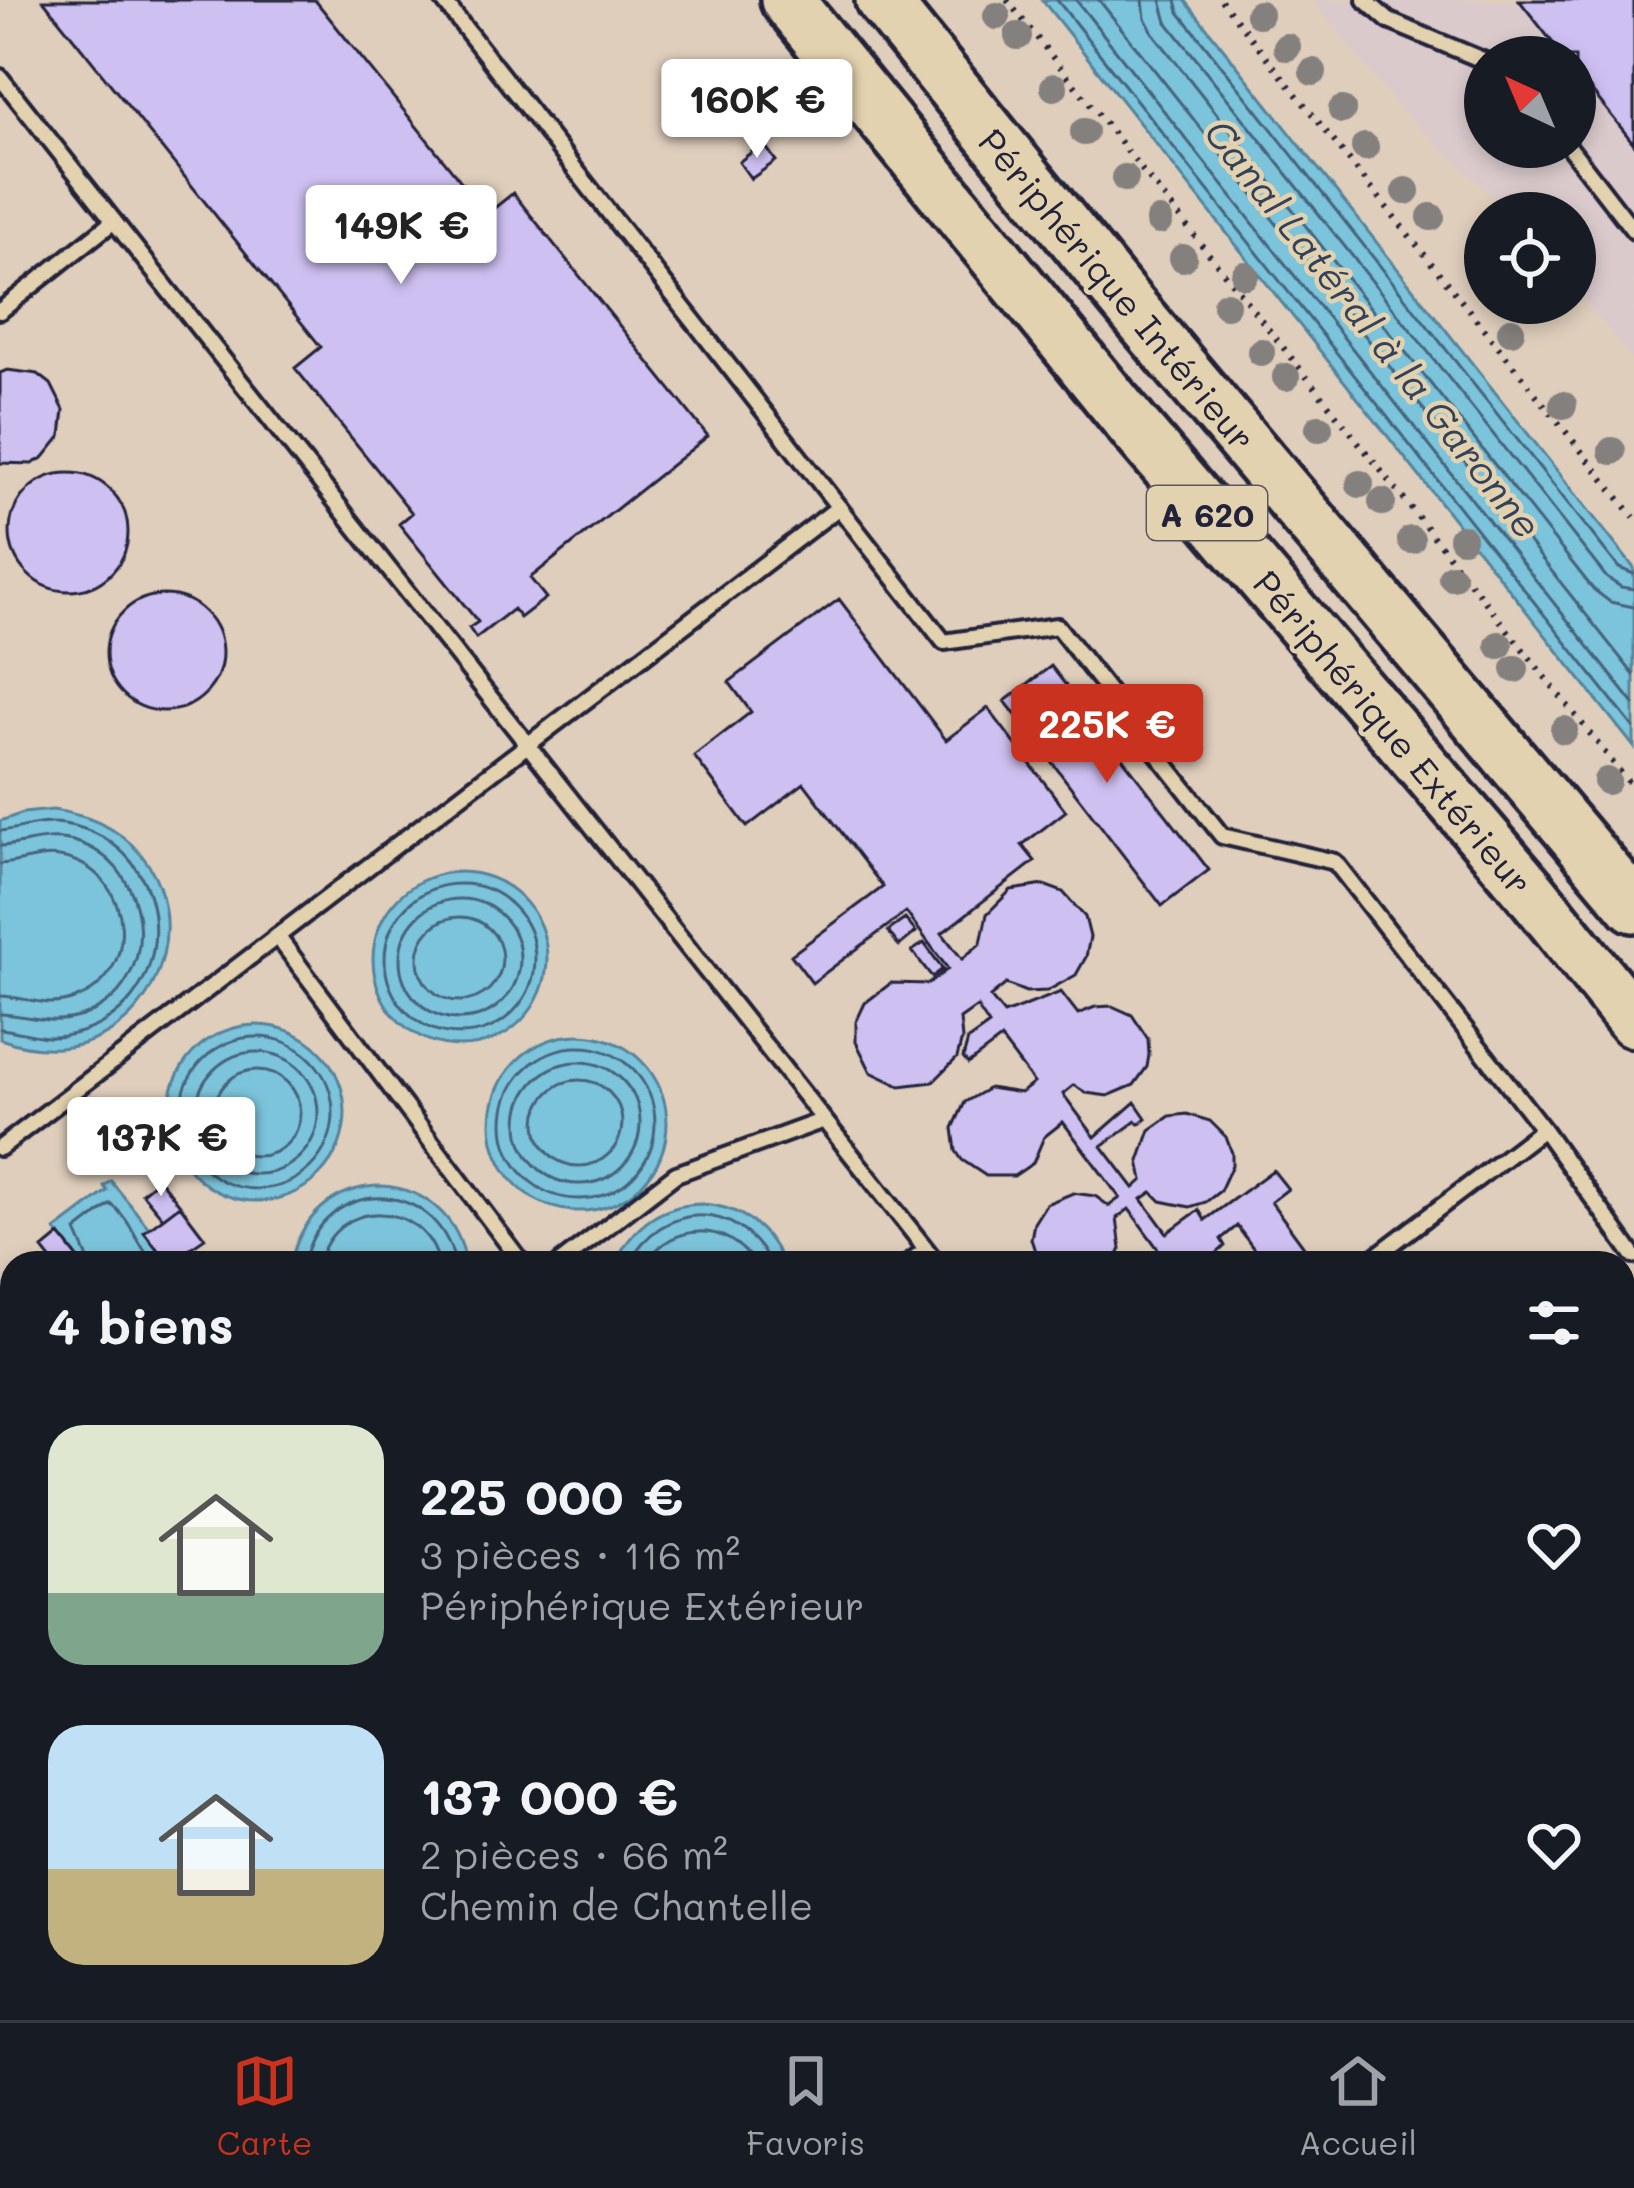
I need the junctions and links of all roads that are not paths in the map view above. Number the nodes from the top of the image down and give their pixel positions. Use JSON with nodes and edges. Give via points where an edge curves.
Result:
{"nodes":[{"id":1,"x":443,"y":0,"type":"edge"},
{"id":2,"x":788,"y":0,"type":"edge"},
{"id":3,"x":882,"y":0,"type":"edge"},
{"id":4,"x":1365,"y":0,"type":"edge"},
{"id":5,"x":1464,"y":53,"type":"edge"},
{"id":6,"x":0,"y":77,"type":"edge"},
{"id":7,"x":1585,"y":168,"type":"edge"},
{"id":8,"x":114,"y":221,"type":"junction"},
{"id":9,"x":1634,"y":231,"type":"edge"},
{"id":10,"x":0,"y":311,"type":"edge"},
{"id":11,"x":839,"y":507,"type":"junction"},
{"id":12,"x":527,"y":745,"type":"junction"},
{"id":13,"x":1634,"y":906,"type":"edge"},
{"id":14,"x":277,"y":936,"type":"junction"},
{"id":15,"x":1634,"y":1021,"type":"edge"},
{"id":16,"x":824,"y":1120,"type":"junction"},
{"id":17,"x":1543,"y":1129,"type":"junction"},
{"id":18,"x":0,"y":1148,"type":"edge"},
{"id":19,"x":926,"y":1250,"type":"edge"},
{"id":20,"x":513,"y":1251,"type":"edge"},
{"id":21,"x":576,"y":1251,"type":"edge"},
{"id":22,"x":1383,"y":1251,"type":"edge"},
{"id":23,"x":1630,"y":1251,"type":"edge"}],
"edges":[{"from":1,"to":11,"type":"lane"},
{"from":2,"to":15,"type":"highway","name":"Périphérique Extérieur","number":"A 620","via":[[1134,427]]},
{"from":3,"to":13,"type":"highway","name":"Périphérique Intérieur","number":"A 620"},
{"from":4,"to":5,"type":"lane","via":[[1389,21]]},
{"from":6,"to":8,"type":"lane"},
{"from":7,"to":9,"type":"lane"},
{"from":8,"to":10,"type":"lane"},
{"from":8,"to":12,"type":"lane"},
{"from":11,"to":12,"type":"lane"},
{"from":11,"to":17,"type":"lane","via":[[944,642],[1057,626],[1222,836],[1335,862]]},
{"from":12,"to":14,"type":"lane"},
{"from":12,"to":16,"type":"lane"},
{"from":14,"to":18,"type":"lane"},
{"from":14,"to":20,"type":"lane"},
{"from":16,"to":19,"type":"lane"},
{"from":16,"to":21,"type":"lane","via":[[676,1174]]},
{"from":17,"to":22,"type":"lane"},
{"from":17,"to":23,"type":"lane"}]}
